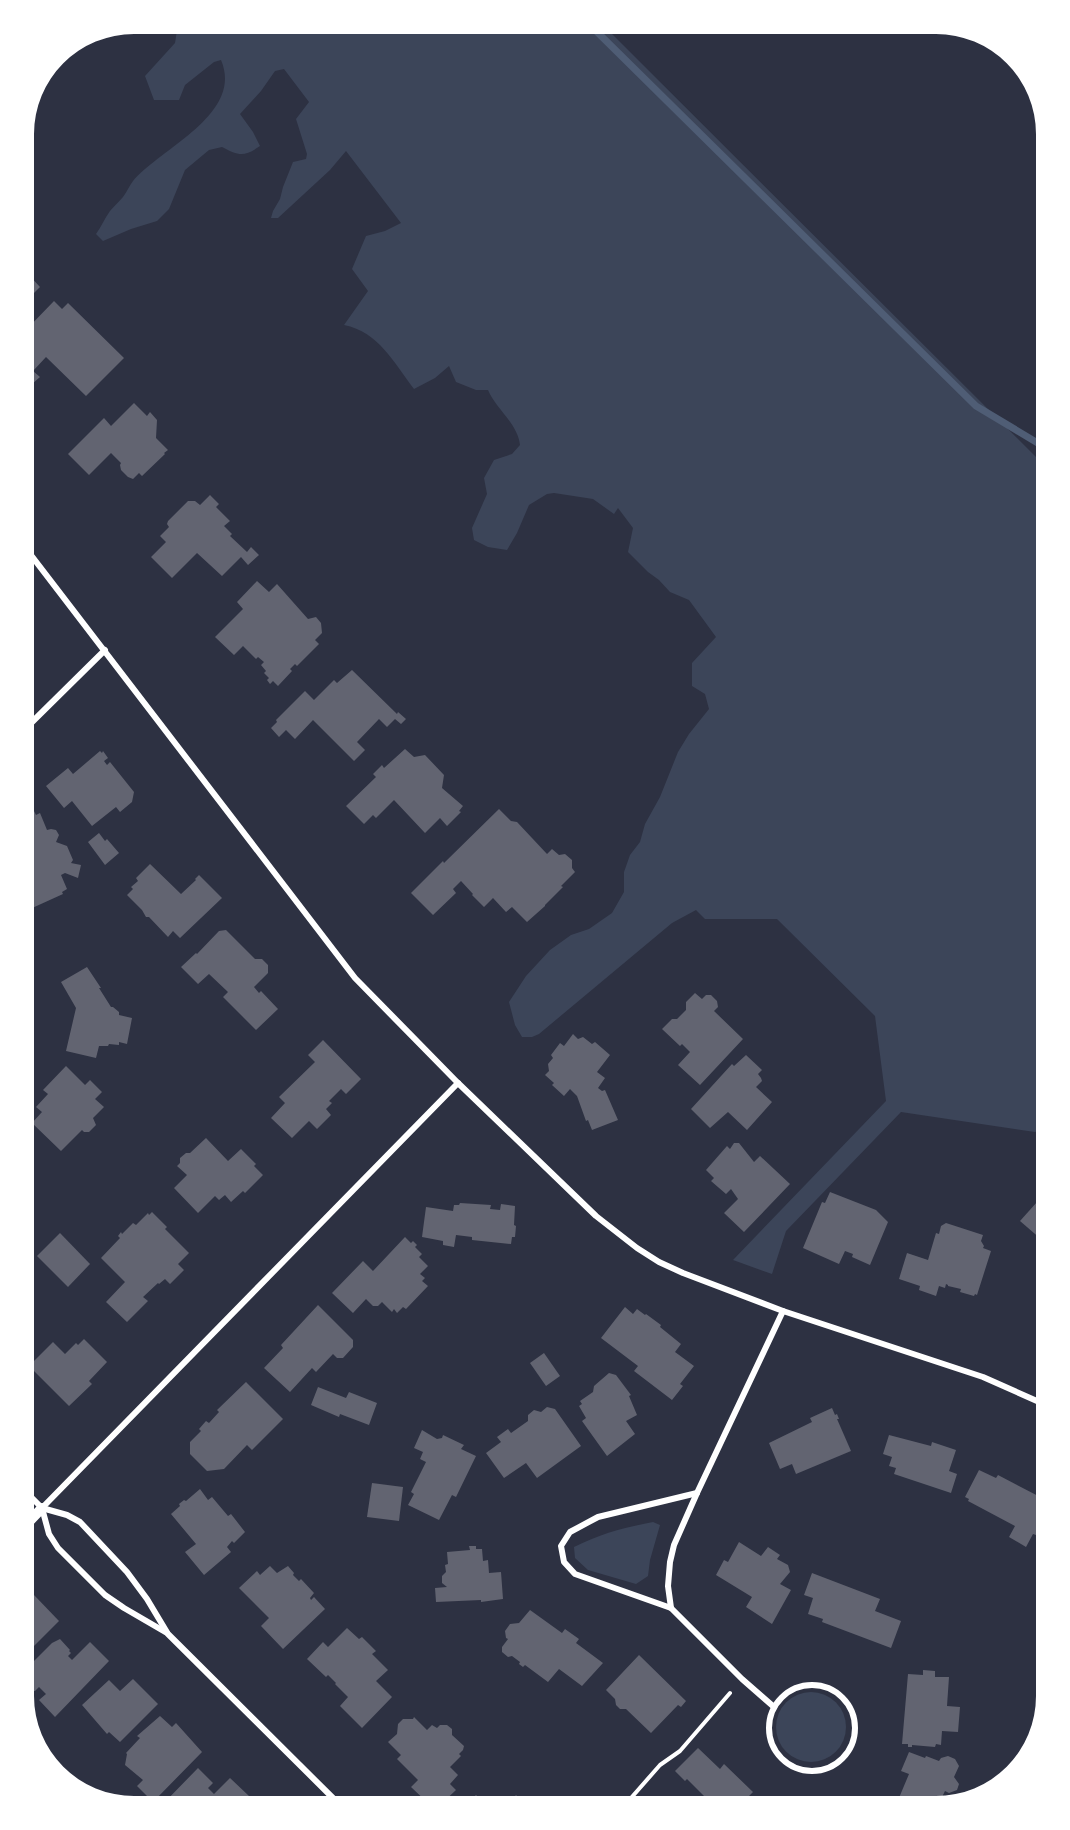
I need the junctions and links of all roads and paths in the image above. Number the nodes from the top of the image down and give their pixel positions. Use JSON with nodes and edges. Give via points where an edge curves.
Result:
{"nodes":[{"id":1,"x":35,"y":560,"type":"edge"},
{"id":2,"x":105,"y":650,"type":"junction"},
{"id":3,"x":35,"y":720,"type":"edge"},
{"id":4,"x":458,"y":1083,"type":"junction"},
{"id":5,"x":783,"y":1311,"type":"junction"},
{"id":6,"x":1036,"y":1401,"type":"edge"},
{"id":7,"x":697,"y":1493,"type":"junction"},
{"id":8,"x":34,"y":1500,"type":"edge"},
{"id":9,"x":42,"y":1508,"type":"junction"},
{"id":10,"x":34,"y":1516,"type":"edge"},
{"id":11,"x":671,"y":1608,"type":"junction"},
{"id":12,"x":168,"y":1634,"type":"junction"},
{"id":13,"x":730,"y":1693,"type":"dead end"},
{"id":14,"x":774,"y":1707,"type":"junction"},
{"id":15,"x":330,"y":1795,"type":"edge"},
{"id":16,"x":633,"y":1796,"type":"edge"}],
"edges":[{"from":1,"to":2,"type":"street"},
{"from":2,"to":3,"type":"street"},
{"from":2,"to":4,"type":"street","via":[[344,964]]},
{"from":4,"to":5,"type":"street","via":[[596,1216],[637,1248],[683,1273]]},
{"from":4,"to":9,"type":"street"},
{"from":5,"to":6,"type":"street","via":[[983,1377]]},
{"from":5,"to":7,"type":"street"},
{"from":7,"to":11,"type":"street","via":[[670,1562]]},
{"from":7,"to":11,"type":"street","via":[[598,1517],[570,1532],[561,1546],[564,1562],[575,1574]]},
{"from":8,"to":9,"type":"street"},
{"from":9,"to":10,"type":"street"},
{"from":9,"to":12,"type":"street","via":[[80,1522],[104,1546],[147,1599]]},
{"from":9,"to":12,"type":"street","via":[[58,1548],[105,1595]]},
{"from":11,"to":14,"type":"street"},
{"from":12,"to":15,"type":"street"},
{"from":13,"to":16,"type":"path","via":[[680,1751],[660,1765]]},
{"from":14,"to":14,"type":"street","via":[[769,1721],[774,1750],[800,1769],[815,1771],[829,1767],[846,1754],[853,1741],[855,1726],[851,1712],[835,1692],[806,1685],[792,1690]]}]}
